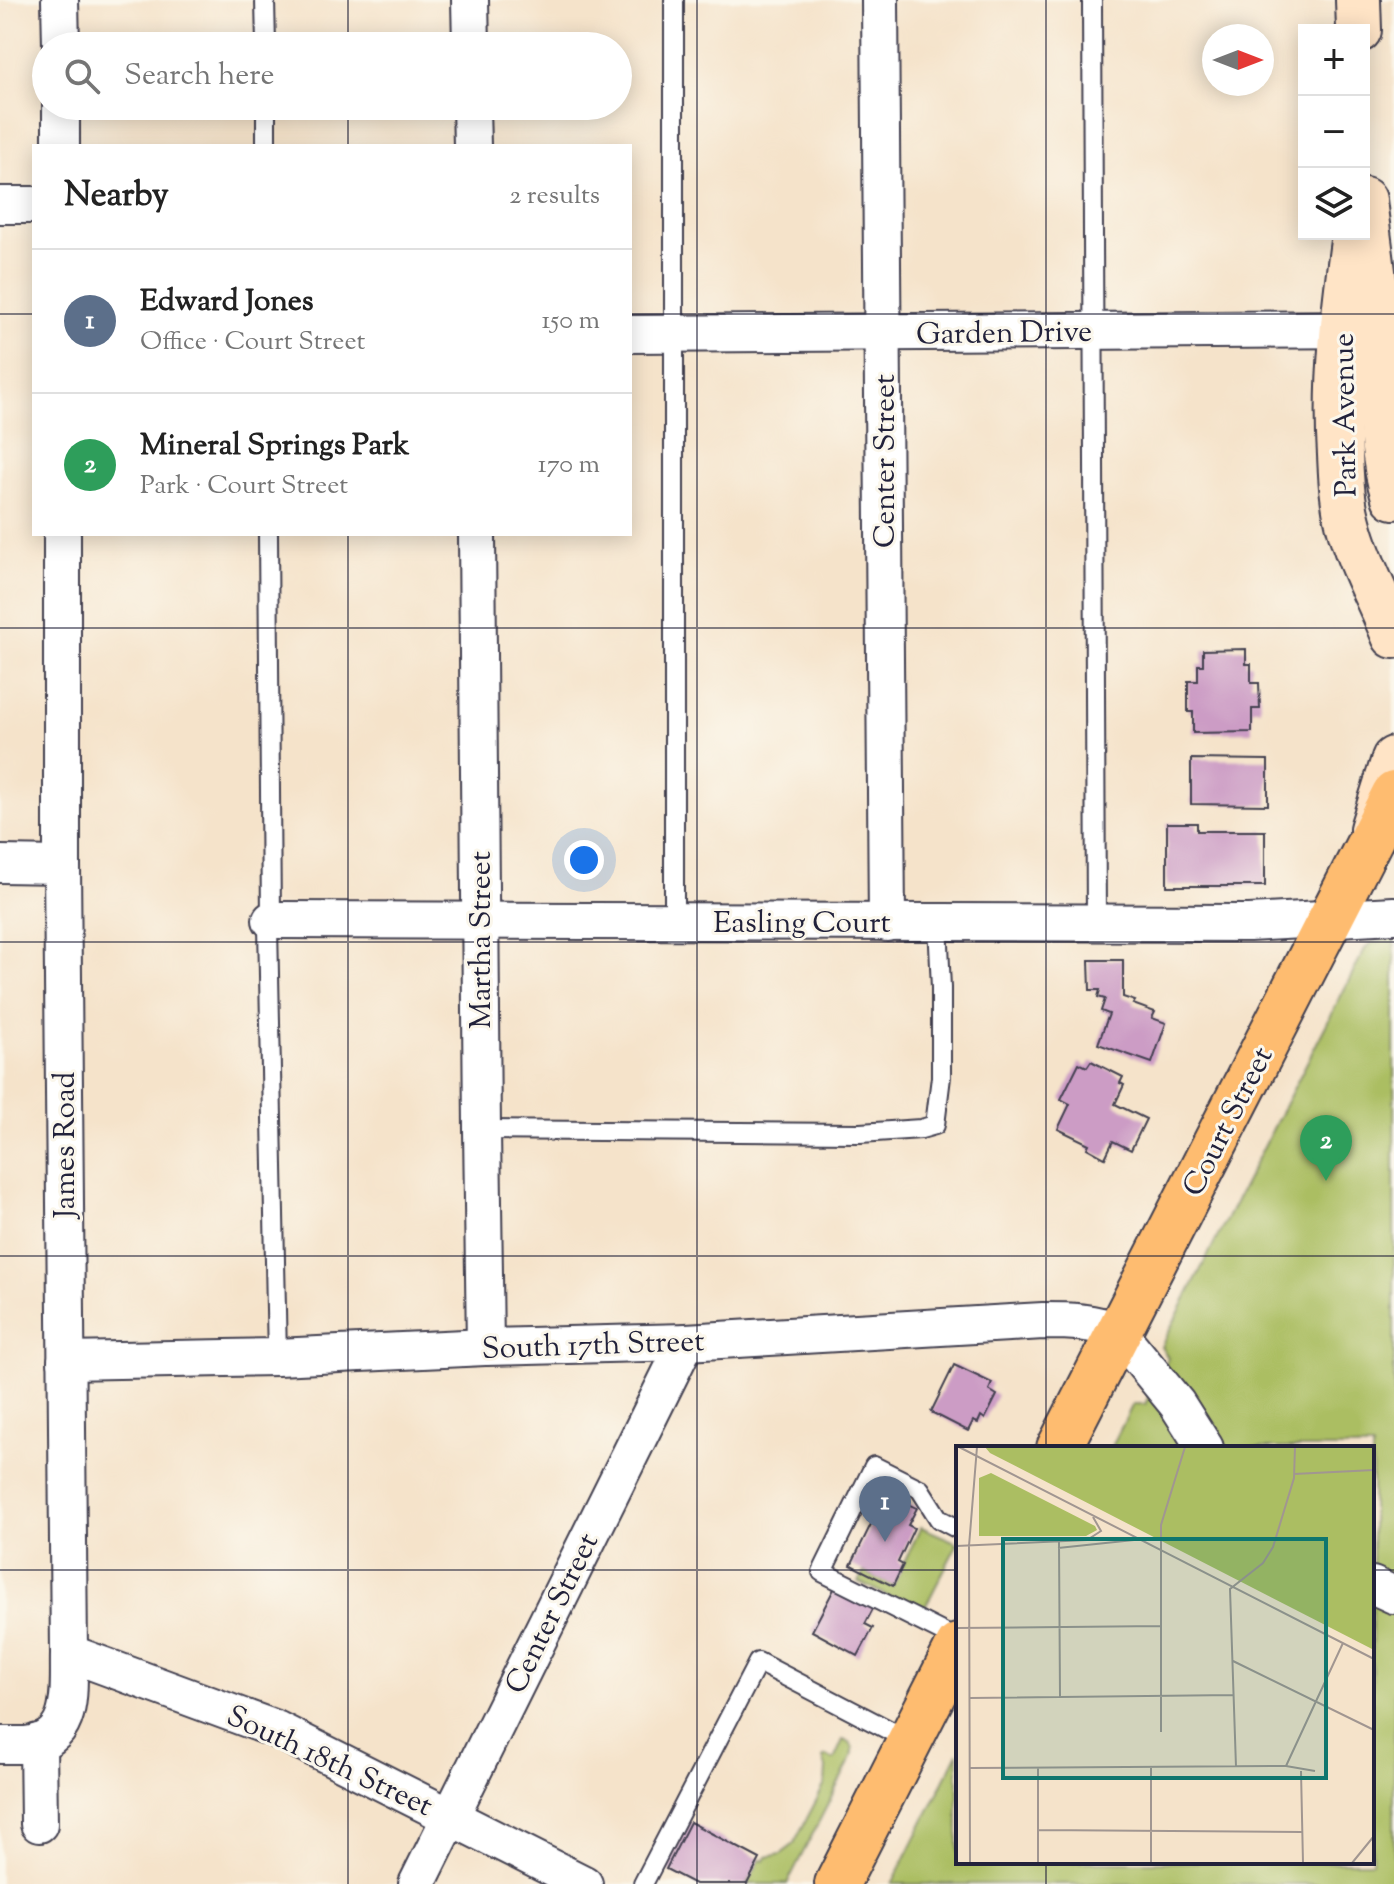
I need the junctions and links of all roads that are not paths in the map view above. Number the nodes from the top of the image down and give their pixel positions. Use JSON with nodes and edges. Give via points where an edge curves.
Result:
{"nodes":[{"id":1,"x":60,"y":0,"type":"edge"},
{"id":2,"x":265,"y":0,"type":"edge"},
{"id":3,"x":470,"y":0,"type":"edge"},
{"id":4,"x":674,"y":0,"type":"edge"},
{"id":5,"x":880,"y":0,"type":"edge"},
{"id":6,"x":1092,"y":0,"type":"edge"},
{"id":7,"x":1358,"y":0,"type":"edge"},
{"id":8,"x":1359,"y":24,"type":"edge"},
{"id":9,"x":61,"y":32,"type":"edge"},
{"id":10,"x":266,"y":32,"type":"edge"},
{"id":11,"x":471,"y":32,"type":"edge"},
{"id":12,"x":61,"y":120,"type":"edge"},
{"id":13,"x":266,"y":120,"type":"edge"},
{"id":14,"x":471,"y":120,"type":"edge"},
{"id":15,"x":61,"y":144,"type":"edge"},
{"id":16,"x":266,"y":144,"type":"edge"},
{"id":17,"x":472,"y":144,"type":"edge"},
{"id":18,"x":0,"y":205,"type":"edge"},
{"id":19,"x":32,"y":205,"type":"edge"},
{"id":20,"x":1354,"y":240,"type":"edge"},
{"id":21,"x":1363,"y":240,"type":"edge"},
{"id":22,"x":1360,"y":329,"type":"junction"},
{"id":23,"x":1093,"y":331,"type":"junction"},
{"id":24,"x":883,"y":333,"type":"junction"},
{"id":25,"x":632,"y":334,"type":"edge"},
{"id":26,"x":675,"y":334,"type":"junction"},
{"id":27,"x":1394,"y":497,"type":"edge"},
{"id":28,"x":62,"y":536,"type":"edge"},
{"id":29,"x":268,"y":536,"type":"edge"},
{"id":30,"x":477,"y":536,"type":"edge"},
{"id":31,"x":1394,"y":636,"type":"edge"},
{"id":32,"x":1394,"y":759,"type":"edge"},
{"id":33,"x":1394,"y":794,"type":"edge"},
{"id":34,"x":1364,"y":852,"type":"junction"},
{"id":35,"x":0,"y":864,"type":"edge"},
{"id":36,"x":62,"y":865,"type":"junction"},
{"id":37,"x":1394,"y":915,"type":"edge"},
{"id":38,"x":1333,"y":917,"type":"junction"},
{"id":39,"x":271,"y":920,"type":"junction"},
{"id":40,"x":480,"y":920,"type":"junction"},
{"id":41,"x":674,"y":921,"type":"junction"},
{"id":42,"x":887,"y":923,"type":"junction"},
{"id":43,"x":938,"y":923,"type":"junction"},
{"id":44,"x":1096,"y":923,"type":"junction"},
{"id":45,"x":482,"y":1130,"type":"junction"},
{"id":46,"x":1118,"y":1332,"type":"junction"},
{"id":47,"x":686,"y":1342,"type":"junction"},
{"id":48,"x":485,"y":1347,"type":"junction"},
{"id":49,"x":277,"y":1357,"type":"junction"},
{"id":50,"x":66,"y":1361,"type":"junction"},
{"id":51,"x":1060,"y":1446,"type":"edge"},
{"id":52,"x":1204,"y":1446,"type":"edge"},
{"id":53,"x":956,"y":1528,"type":"edge"},
{"id":54,"x":1374,"y":1586,"type":"edge"},
{"id":55,"x":1394,"y":1595,"type":"edge"},
{"id":56,"x":956,"y":1639,"type":"edge"},
{"id":57,"x":956,"y":1650,"type":"edge"},
{"id":58,"x":69,"y":1653,"type":"junction"},
{"id":59,"x":910,"y":1741,"type":"junction"},
{"id":60,"x":38,"y":1742,"type":"junction"},
{"id":61,"x":0,"y":1745,"type":"edge"},
{"id":62,"x":451,"y":1816,"type":"junction"},
{"id":63,"x":39,"y":1824,"type":"dead end"},
{"id":64,"x":417,"y":1884,"type":"edge"},
{"id":65,"x":584,"y":1884,"type":"edge"},
{"id":66,"x":643,"y":1884,"type":"edge"},
{"id":67,"x":837,"y":1884,"type":"edge"}],
"edges":[{"from":1,"to":9,"type":"street"},
{"from":2,"to":10,"type":"lane"},
{"from":3,"to":11,"type":"street"},
{"from":4,"to":26,"type":"lane"},
{"from":5,"to":24,"type":"street","name":"Center Street"},
{"from":6,"to":23,"type":"lane"},
{"from":7,"to":8,"type":"street"},
{"from":12,"to":15,"type":"street"},
{"from":13,"to":16,"type":"lane"},
{"from":14,"to":17,"type":"street"},
{"from":18,"to":19,"type":"street"},
{"from":20,"to":22,"type":"street","name":"Park Avenue"},
{"from":21,"to":22,"type":"street","name":"Park Avenue"},
{"from":22,"to":23,"type":"street","name":"Garden Drive"},
{"from":22,"to":27,"type":"street","name":"Park Avenue"},
{"from":22,"to":31,"type":"street","name":"Park Avenue","via":[[1338,427],[1342,489],[1356,547]]},
{"from":23,"to":24,"type":"street","name":"Garden Drive"},
{"from":23,"to":44,"type":"lane"},
{"from":24,"to":26,"type":"street","name":"Garden Drive"},
{"from":24,"to":42,"type":"street","name":"Center Street"},
{"from":25,"to":26,"type":"street","name":"Garden Drive"},
{"from":26,"to":41,"type":"lane"},
{"from":28,"to":36,"type":"street","name":"James Road"},
{"from":29,"to":39,"type":"lane"},
{"from":30,"to":40,"type":"street","name":"Martha Street"},
{"from":32,"to":34,"type":"street"},
{"from":33,"to":34,"type":"main road","name":"Court Street"},
{"from":34,"to":38,"type":"main road","name":"Court Street"},
{"from":35,"to":36,"type":"street"},
{"from":36,"to":50,"type":"street","name":"James Road"},
{"from":37,"to":38,"type":"street","name":"Easling Court"},
{"from":38,"to":44,"type":"street","name":"Easling Court"},
{"from":38,"to":46,"type":"main road","name":"Court Street"},
{"from":39,"to":40,"type":"street","name":"Easling Court"},
{"from":39,"to":49,"type":"lane"},
{"from":40,"to":41,"type":"street","name":"Easling Court"},
{"from":40,"to":45,"type":"street","name":"Martha Street"},
{"from":41,"to":42,"type":"street","name":"Easling Court"},
{"from":42,"to":43,"type":"street","name":"Easling Court"},
{"from":43,"to":44,"type":"street","name":"Easling Court"},
{"from":43,"to":45,"type":"lane","via":[[941,1077],[935,1125],[860,1133]]},
{"from":45,"to":48,"type":"street","name":"Martha Street"},
{"from":46,"to":47,"type":"street","name":"South 17th Street","via":[[1073,1321],[1043,1321]]},
{"from":46,"to":51,"type":"main road","name":"Court Street"},
{"from":46,"to":52,"type":"street"},
{"from":47,"to":48,"type":"street","name":"South 17th Street"},
{"from":47,"to":62,"type":"street","name":"Center Street"},
{"from":48,"to":49,"type":"street","name":"South 17th Street"},
{"from":49,"to":50,"type":"street","name":"South 17th Street"},
{"from":50,"to":58,"type":"street","name":"James Road"},
{"from":53,"to":56,"type":"lane","via":[[939,1519],[920,1489],[874,1466],[822,1572]]},
{"from":54,"to":55,"type":"street"},
{"from":57,"to":59,"type":"main road"},
{"from":58,"to":60,"type":"street","name":"James Road","via":[[67,1713],[59,1728]]},
{"from":58,"to":62,"type":"street","name":"South 18th Street","via":[[278,1730]]},
{"from":59,"to":66,"type":"lane","via":[[758,1662]]},
{"from":59,"to":67,"type":"main road"},
{"from":60,"to":61,"type":"street"},
{"from":60,"to":63,"type":"street"},
{"from":62,"to":64,"type":"street","name":"Center Street"},
{"from":62,"to":65,"type":"street","name":"South 18th Street"}]}
